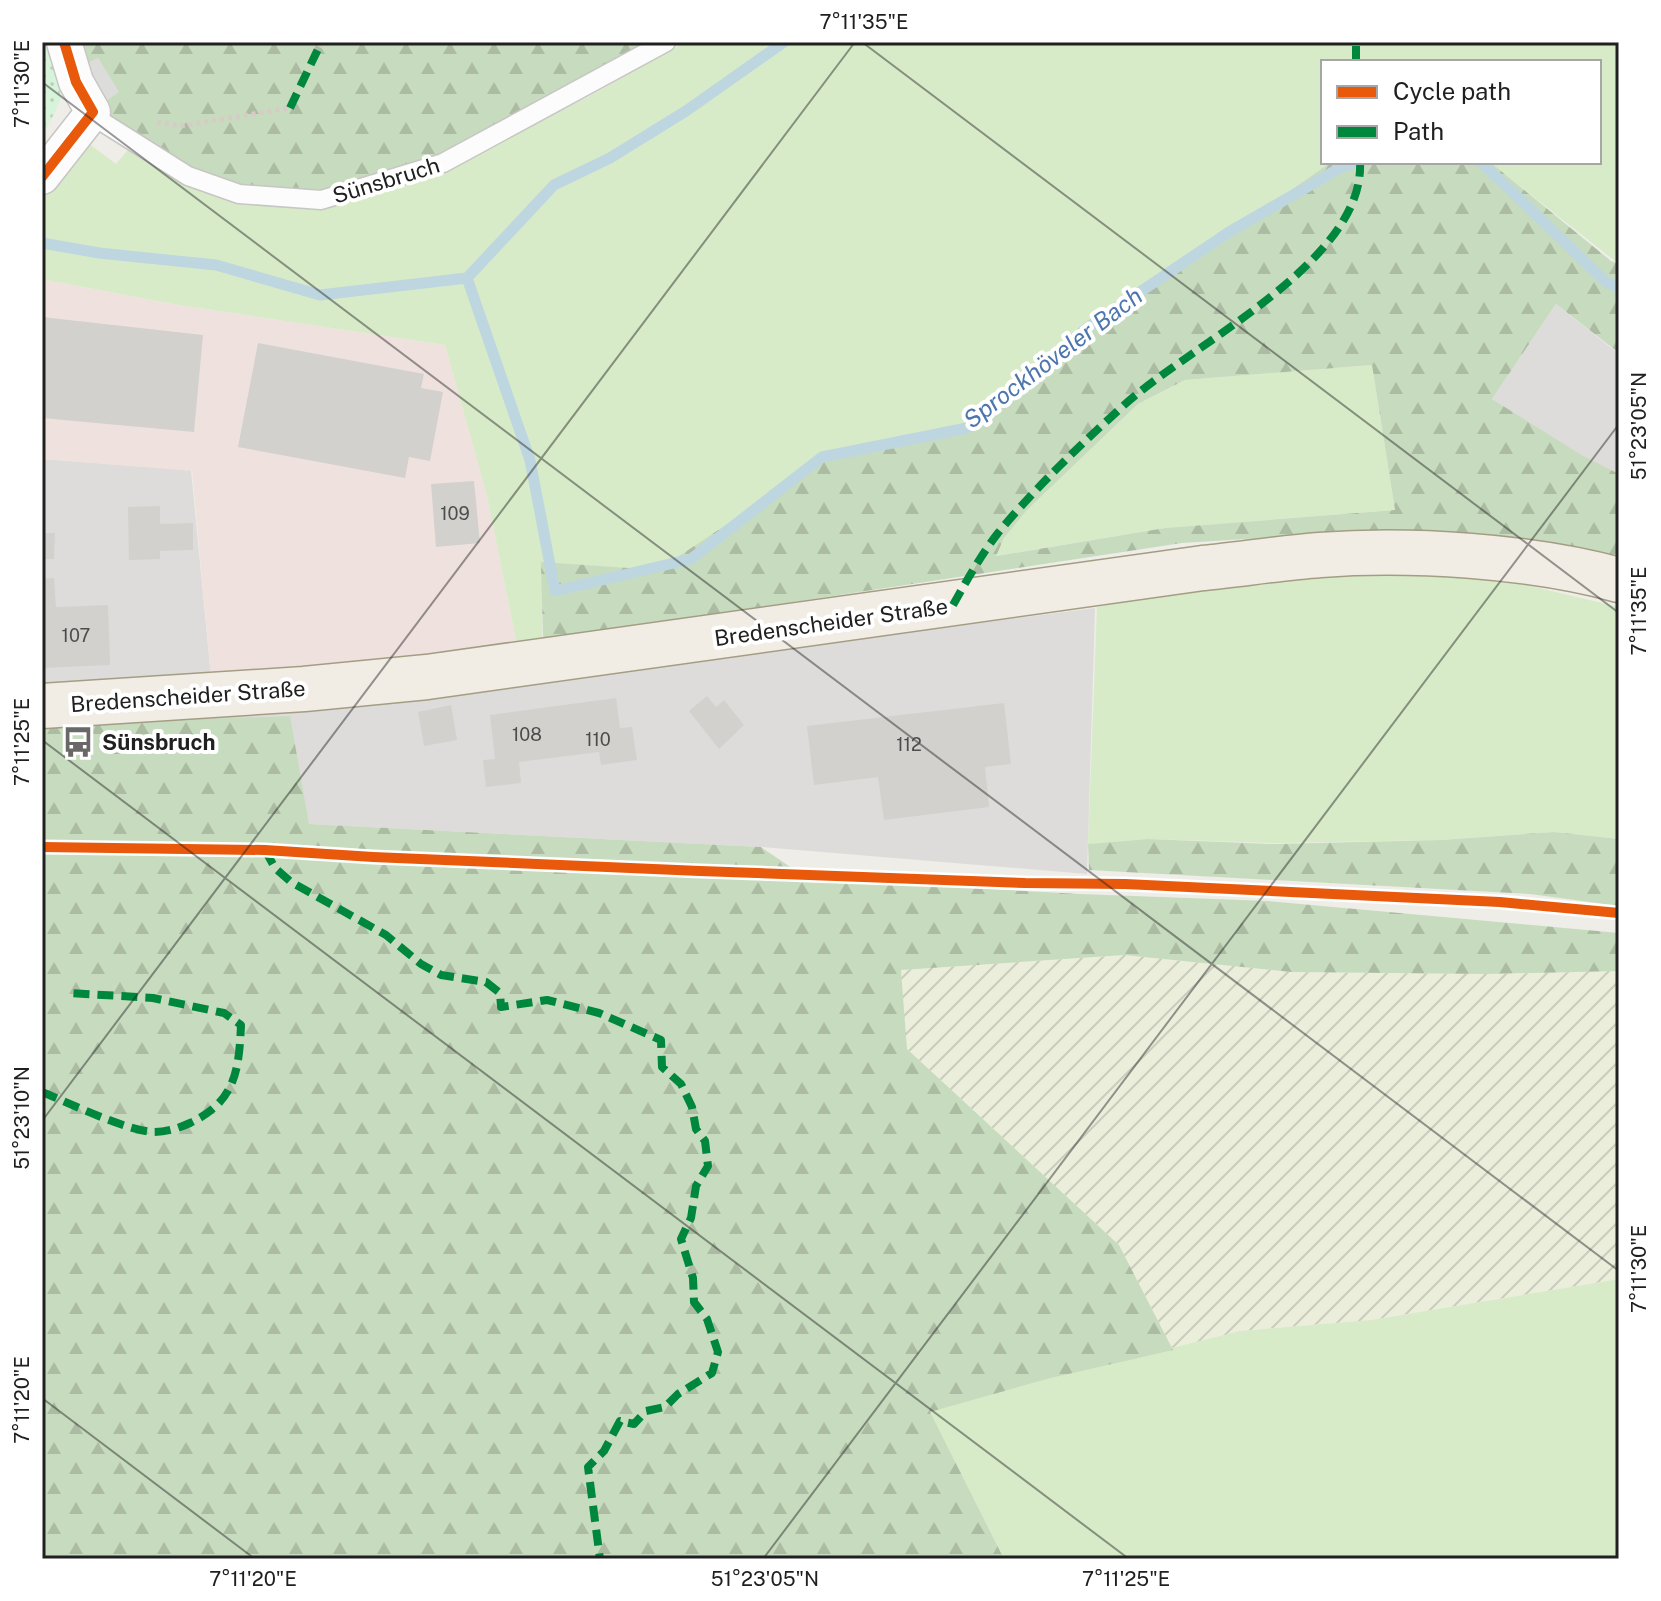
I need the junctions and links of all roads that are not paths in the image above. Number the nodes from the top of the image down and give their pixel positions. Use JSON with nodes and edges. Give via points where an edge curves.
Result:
{"nodes":[{"id":1,"x":64,"y":42,"type":"edge"},
{"id":2,"x":666,"y":42,"type":"edge"},
{"id":3,"x":94,"y":115,"type":"junction"},
{"id":4,"x":42,"y":177,"type":"edge"},
{"id":5,"x":1619,"y":580,"type":"edge"},
{"id":6,"x":42,"y":706,"type":"edge"}],
"edges":[{"from":1,"to":3,"type":"street","name":"Sünsbruch","via":[[76,82]]},
{"from":2,"to":3,"type":"lane","name":"Sünsbruch","via":[[443,163],[321,200],[239,194],[188,176]]},
{"from":3,"to":4,"type":"street"},
{"from":5,"to":6,"type":"main road","name":"Bredenscheider Straße","via":[[1534,563],[1430,555],[1321,555],[427,677]]}]}
